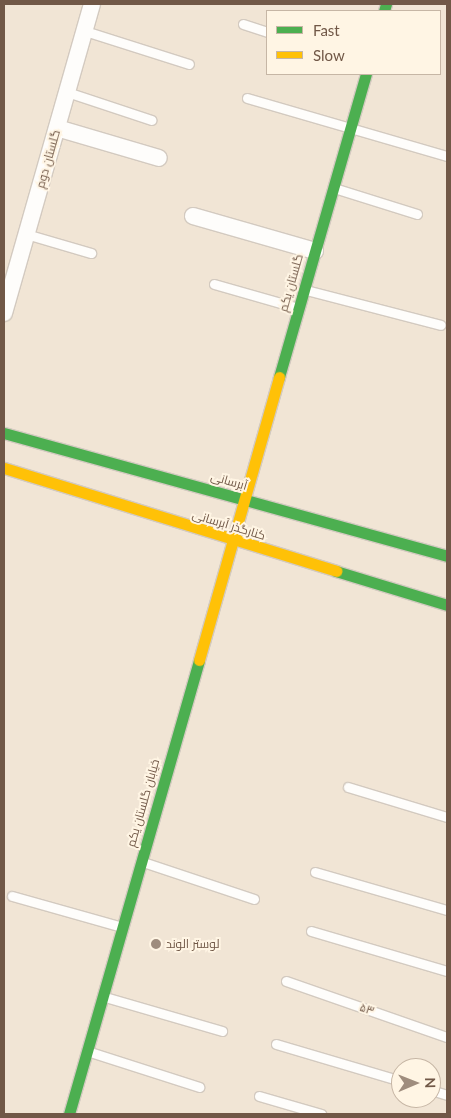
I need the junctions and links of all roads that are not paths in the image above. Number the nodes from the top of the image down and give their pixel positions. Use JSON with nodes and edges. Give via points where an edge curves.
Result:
{"nodes":[{"id":1,"x":92,"y":4,"type":"edge"},
{"id":2,"x":243,"y":24,"type":"dead end"},
{"id":3,"x":85,"y":31,"type":"junction"},
{"id":4,"x":266,"y":32,"type":"edge"},
{"id":5,"x":189,"y":64,"type":"dead end"},
{"id":6,"x":366,"y":75,"type":"edge"},
{"id":7,"x":67,"y":92,"type":"junction"},
{"id":8,"x":246,"y":98,"type":"dead end"},
{"id":9,"x":151,"y":120,"type":"dead end"},
{"id":10,"x":351,"y":126,"type":"junction"},
{"id":11,"x":56,"y":128,"type":"junction"},
{"id":12,"x":447,"y":156,"type":"edge"},
{"id":13,"x":159,"y":158,"type":"dead end"},
{"id":14,"x":333,"y":188,"type":"junction"},
{"id":15,"x":417,"y":214,"type":"dead end"},
{"id":16,"x":193,"y":216,"type":"dead end"},
{"id":17,"x":26,"y":234,"type":"junction"},
{"id":18,"x":315,"y":251,"type":"junction"},
{"id":19,"x":91,"y":253,"type":"dead end"},
{"id":20,"x":214,"y":284,"type":"dead end"},
{"id":21,"x":304,"y":290,"type":"junction"},
{"id":22,"x":298,"y":308,"type":"junction"},
{"id":23,"x":4,"y":313,"type":"edge"},
{"id":24,"x":441,"y":325,"type":"dead end"},
{"id":25,"x":4,"y":433,"type":"edge"},
{"id":26,"x":4,"y":468,"type":"edge"},
{"id":27,"x":243,"y":499,"type":"junction"},
{"id":28,"x":231,"y":540,"type":"junction"},
{"id":29,"x":447,"y":556,"type":"edge"},
{"id":30,"x":447,"y":605,"type":"edge"},
{"id":31,"x":348,"y":788,"type":"dead end"},
{"id":32,"x":447,"y":817,"type":"edge"},
{"id":33,"x":140,"y":861,"type":"junction"},
{"id":34,"x":315,"y":872,"type":"dead end"},
{"id":35,"x":12,"y":896,"type":"dead end"},
{"id":36,"x":254,"y":899,"type":"dead end"},
{"id":37,"x":447,"y":910,"type":"edge"},
{"id":38,"x":122,"y":927,"type":"junction"},
{"id":39,"x":311,"y":931,"type":"dead end"},
{"id":40,"x":447,"y":971,"type":"edge"},
{"id":41,"x":286,"y":980,"type":"dead end"},
{"id":42,"x":102,"y":996,"type":"junction"},
{"id":43,"x":222,"y":1031,"type":"dead end"},
{"id":44,"x":447,"y":1037,"type":"edge"},
{"id":45,"x":276,"y":1044,"type":"dead end"},
{"id":46,"x":87,"y":1051,"type":"junction"},
{"id":47,"x":391,"y":1078,"type":"edge"},
{"id":48,"x":199,"y":1087,"type":"dead end"},
{"id":49,"x":259,"y":1096,"type":"dead end"},
{"id":50,"x":70,"y":1114,"type":"edge"},
{"id":51,"x":321,"y":1114,"type":"edge"}],
"edges":[{"from":1,"to":3,"type":"street","name":"گلستان دوم"},
{"from":2,"to":4,"type":"lane"},
{"from":3,"to":5,"type":"lane"},
{"from":3,"to":7,"type":"street","name":"گلستان دوم"},
{"from":6,"to":10,"type":"street","name":"گلستان یکم"},
{"from":7,"to":9,"type":"lane"},
{"from":7,"to":11,"type":"street","name":"گلستان دوم"},
{"from":8,"to":10,"type":"lane"},
{"from":10,"to":12,"type":"lane"},
{"from":10,"to":14,"type":"street","name":"گلستان یکم"},
{"from":11,"to":13,"type":"street"},
{"from":11,"to":17,"type":"street","name":"گلستان دوم"},
{"from":14,"to":15,"type":"lane"},
{"from":14,"to":18,"type":"street","name":"گلستان یکم"},
{"from":16,"to":18,"type":"street"},
{"from":17,"to":19,"type":"lane"},
{"from":17,"to":23,"type":"street","name":"گلستان دوم"},
{"from":18,"to":21,"type":"street","name":"گلستان یکم"},
{"from":20,"to":22,"type":"lane"},
{"from":21,"to":22,"type":"street","name":"گلستان یکم"},
{"from":21,"to":24,"type":"lane"},
{"from":22,"to":27,"type":"street","name":"گلستان یکم"},
{"from":25,"to":27,"type":"street","name":"آبرسانی"},
{"from":26,"to":28,"type":"street","name":"کنارگذر آبرسانی"},
{"from":27,"to":28,"type":"street","name":"خیابان گلستان یکم"},
{"from":27,"to":29,"type":"street","name":"آبرسانی"},
{"from":28,"to":30,"type":"street","name":"کنارگذر آبرسانی"},
{"from":28,"to":33,"type":"street","name":"خیابان گلستان یکم"},
{"from":31,"to":32,"type":"lane"},
{"from":33,"to":36,"type":"lane"},
{"from":33,"to":38,"type":"street","name":"خیابان گلستان یکم"},
{"from":34,"to":37,"type":"lane"},
{"from":35,"to":38,"type":"lane"},
{"from":38,"to":42,"type":"street","name":"خیابان گلستان یکم"},
{"from":39,"to":40,"type":"lane"},
{"from":41,"to":44,"type":"lane","name":"۵۳"},
{"from":42,"to":43,"type":"lane"},
{"from":42,"to":46,"type":"street","name":"خیابان گلستان یکم"},
{"from":45,"to":47,"type":"lane"},
{"from":46,"to":48,"type":"lane"},
{"from":46,"to":50,"type":"street","name":"خیابان گلستان یکم"},
{"from":49,"to":51,"type":"lane"}]}
